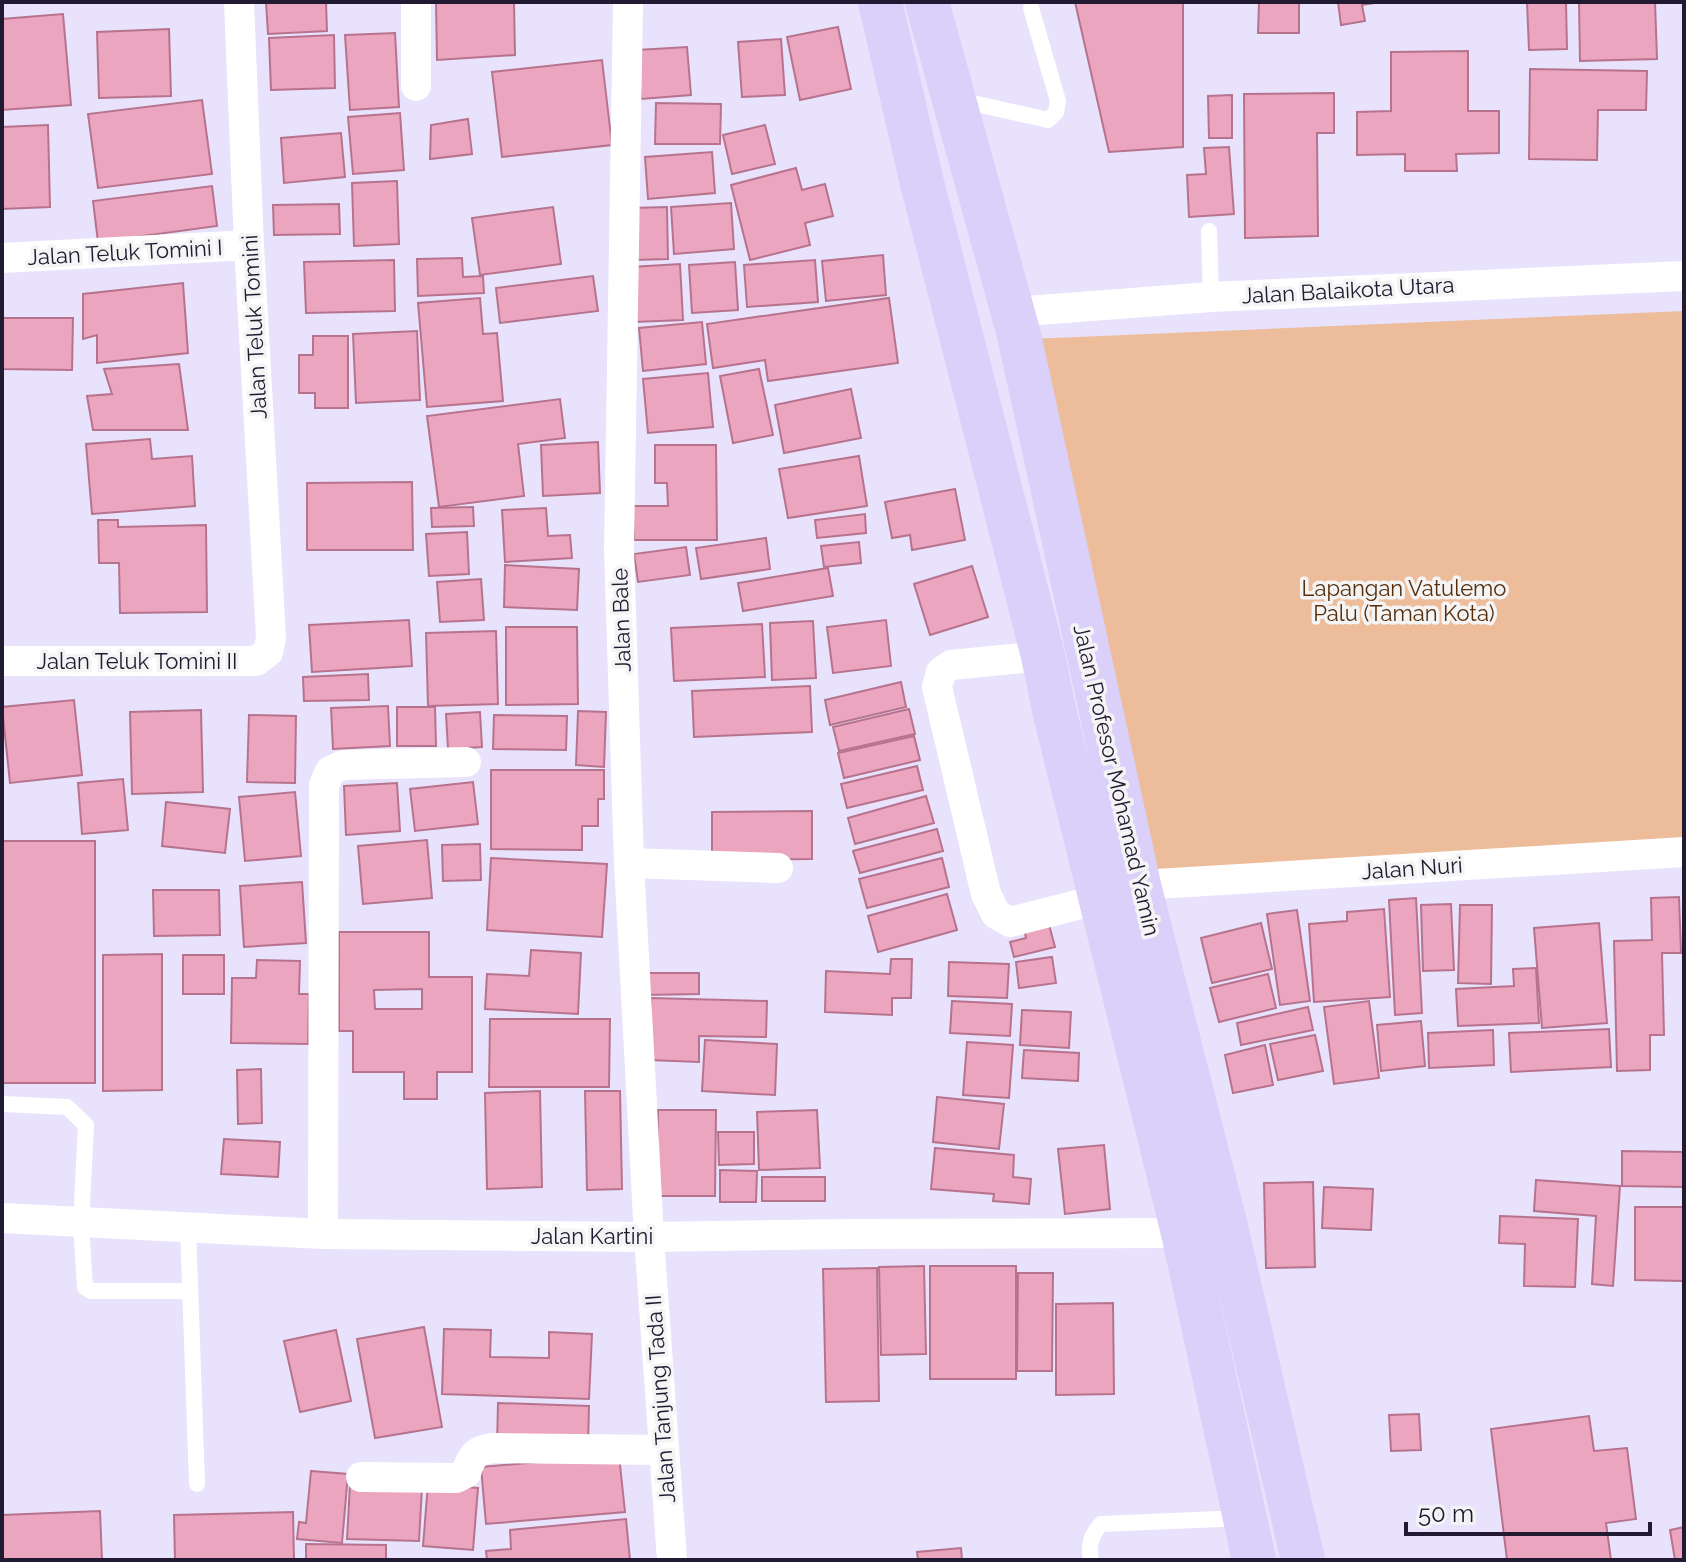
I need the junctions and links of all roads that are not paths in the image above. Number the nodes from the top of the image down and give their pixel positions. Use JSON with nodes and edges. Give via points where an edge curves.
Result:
{"nodes":[{"id":1,"x":239,"y":2,"type":"edge"},
{"id":2,"x":416,"y":2,"type":"edge"},
{"id":3,"x":628,"y":2,"type":"edge"},
{"id":4,"x":880,"y":2,"type":"edge"},
{"id":5,"x":927,"y":2,"type":"edge"},
{"id":6,"x":1031,"y":8,"type":"dead end"},
{"id":7,"x":416,"y":86,"type":"dead end"},
{"id":8,"x":954,"y":98,"type":"junction"},
{"id":9,"x":1209,"y":231,"type":"dead end"},
{"id":10,"x":249,"y":245,"type":"junction"},
{"id":11,"x":2,"y":258,"type":"edge"},
{"id":12,"x":1684,"y":276,"type":"edge"},
{"id":13,"x":1211,"y":297,"type":"junction"},
{"id":14,"x":1012,"y":312,"type":"junction"},
{"id":15,"x":268,"y":652,"type":"joint"},
{"id":16,"x":1043,"y":656,"type":"junction"},
{"id":17,"x":2,"y":661,"type":"edge"},
{"id":18,"x":1100,"y":704,"type":"junction"},
{"id":19,"x":1055,"y":714,"type":"junction"},
{"id":20,"x":466,"y":762,"type":"dead end"},
{"id":21,"x":1684,"y":852,"type":"edge"},
{"id":22,"x":629,"y":863,"type":"junction"},
{"id":23,"x":778,"y":868,"type":"dead end"},
{"id":24,"x":1120,"y":892,"type":"junction"},
{"id":25,"x":2,"y":1104,"type":"edge"},
{"id":26,"x":2,"y":1218,"type":"edge"},
{"id":27,"x":81,"y":1223,"type":"junction"},
{"id":28,"x":188,"y":1228,"type":"junction"},
{"id":29,"x":1183,"y":1233,"type":"junction"},
{"id":30,"x":323,"y":1234,"type":"junction"},
{"id":31,"x":649,"y":1237,"type":"junction"},
{"id":32,"x":190,"y":1291,"type":"junction"},
{"id":33,"x":664,"y":1450,"type":"junction"},
{"id":34,"x":361,"y":1477,"type":"dead end"},
{"id":35,"x":197,"y":1484,"type":"dead end"},
{"id":36,"x":1246,"y":1518,"type":"junction"},
{"id":37,"x":672,"y":1560,"type":"edge"},
{"id":38,"x":1091,"y":1560,"type":"edge"},
{"id":39,"x":1254,"y":1560,"type":"edge"},
{"id":40,"x":1303,"y":1560,"type":"edge"}],
"edges":[{"from":1,"to":10,"type":"street","name":"Jalan Teluk Tomini"},
{"from":2,"to":7,"type":"street"},
{"from":3,"to":22,"type":"street","name":"Jalan Bale","via":[[619,550]]},
{"from":4,"to":16,"type":"main road","name":"Jalan Profesor Mohamad Yamin"},
{"from":5,"to":8,"type":"main road","name":"Jalan Profesor Mohamad Yamin"},
{"from":6,"to":8,"type":"lane","via":[[1058,101],[1056,112],[1048,120]]},
{"from":8,"to":14,"type":"main road","name":"Jalan Profesor Mohamad Yamin"},
{"from":9,"to":13,"type":"lane"},
{"from":10,"to":11,"type":"street","name":"Jalan Teluk Tomini I"},
{"from":10,"to":15,"type":"street","name":"Jalan Teluk Tomini"},
{"from":12,"to":13,"type":"street","name":"Jalan Balaikota Utara"},
{"from":13,"to":14,"type":"street","name":"Jalan Balaikota Utara"},
{"from":14,"to":18,"type":"main road","name":"Jalan Profesor Mohamad Yamin"},
{"from":15,"to":17,"type":"street","name":"Jalan Teluk Tomini II","via":[[256,661]]},
{"from":16,"to":19,"type":"main road","name":"Jalan Profesor Mohamad Yamin"},
{"from":16,"to":24,"type":"street","name":"Jalan Nuri","via":[[951,665],[941,672],[937,687],[986,894],[996,914],[1010,922]]},
{"from":18,"to":19,"type":"main road"},
{"from":18,"to":24,"type":"main road","name":"Jalan Profesor Mohamad Yamin"},
{"from":19,"to":24,"type":"main road","name":"Jalan Profesor Mohamad Yamin"},
{"from":20,"to":30,"type":"street","via":[[343,765],[330,771],[324,785]]},
{"from":21,"to":24,"type":"street","name":"Jalan Nuri"},
{"from":22,"to":23,"type":"street"},
{"from":22,"to":31,"type":"street","name":"Jalan Bale"},
{"from":24,"to":29,"type":"main road","name":"Jalan Profesor Mohamad Yamin"},
{"from":24,"to":40,"type":"main road","name":"Jalan Profesor Mohamad Yamin","via":[[1225,1223]]},
{"from":25,"to":27,"type":"lane","via":[[67,1107],[86,1125]]},
{"from":26,"to":27,"type":"street","name":"Jalan Kartini"},
{"from":27,"to":28,"type":"street","name":"Jalan Kartini"},
{"from":27,"to":32,"type":"lane","via":[[85,1287],[91,1291]]},
{"from":28,"to":30,"type":"street","name":"Jalan Kartini"},
{"from":28,"to":32,"type":"lane"},
{"from":29,"to":31,"type":"street","name":"Jalan Kartini"},
{"from":29,"to":36,"type":"main road","name":"Jalan Profesor Mohamad Yamin"},
{"from":30,"to":31,"type":"street","name":"Jalan Kartini"},
{"from":31,"to":33,"type":"street","name":"Jalan Tanjung Tada II"},
{"from":32,"to":35,"type":"lane"},
{"from":33,"to":34,"type":"street","via":[[493,1448],[470,1458],[466,1473],[456,1478]]},
{"from":33,"to":37,"type":"street","name":"Jalan Tanjung Tada II"},
{"from":36,"to":38,"type":"lane","via":[[1101,1524],[1088,1548]]},
{"from":36,"to":39,"type":"main road","name":"Jalan Profesor Mohamad Yamin"}]}
